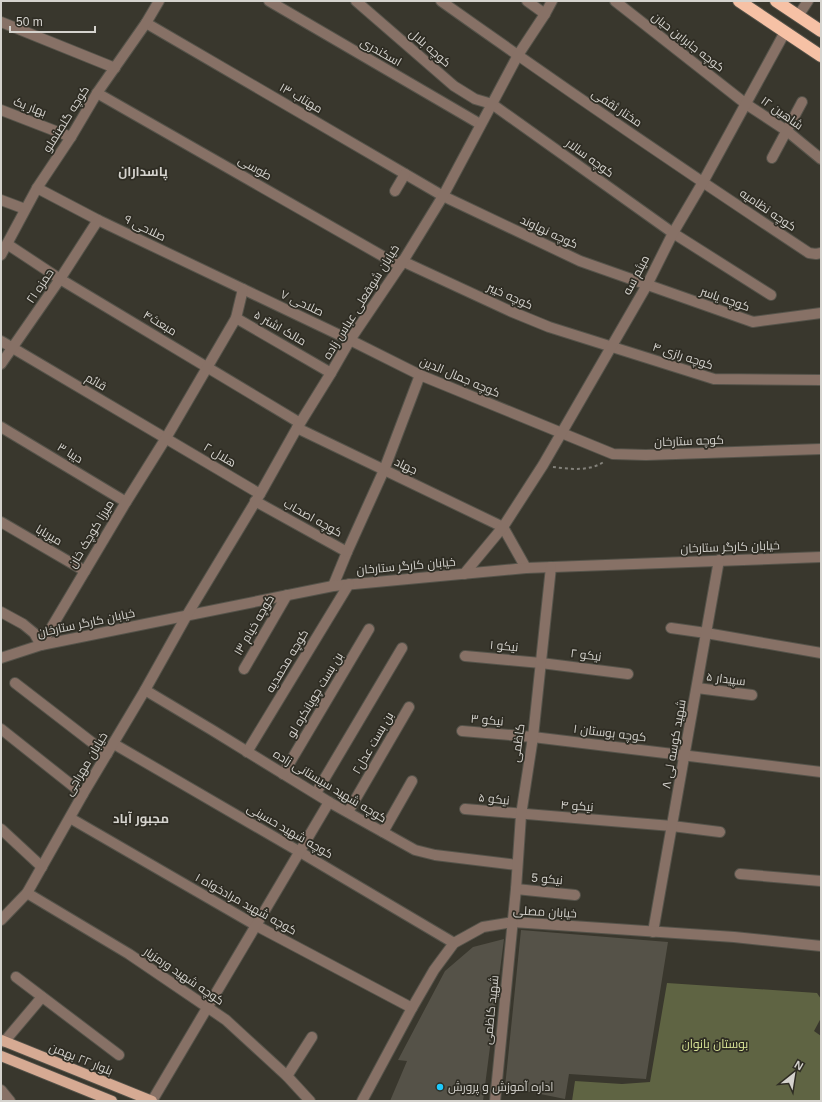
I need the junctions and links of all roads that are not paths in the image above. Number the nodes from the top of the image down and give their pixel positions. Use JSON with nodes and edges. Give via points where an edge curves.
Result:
{"nodes":[{"id":1,"x":160,"y":1,"type":"edge"},
{"id":2,"x":269,"y":1,"type":"edge"},
{"id":3,"x":356,"y":1,"type":"edge"},
{"id":4,"x":441,"y":1,"type":"edge"},
{"id":5,"x":527,"y":1,"type":"edge"},
{"id":6,"x":552,"y":1,"type":"edge"},
{"id":7,"x":615,"y":1,"type":"edge"},
{"id":8,"x":739,"y":1,"type":"edge"},
{"id":9,"x":776,"y":1,"type":"edge"},
{"id":10,"x":808,"y":1,"type":"edge"},
{"id":11,"x":546,"y":14,"type":"junction"},
{"id":12,"x":798,"y":16,"type":"junction"},
{"id":13,"x":1,"y":22,"type":"edge"},
{"id":14,"x":146,"y":23,"type":"junction"},
{"id":15,"x":821,"y":31,"type":"edge"},
{"id":16,"x":785,"y":32,"type":"junction"},
{"id":17,"x":518,"y":55,"type":"junction"},
{"id":18,"x":821,"y":56,"type":"edge"},
{"id":19,"x":115,"y":68,"type":"junction"},
{"id":20,"x":97,"y":93,"type":"junction"},
{"id":21,"x":802,"y":102,"type":"dead end"},
{"id":22,"x":492,"y":104,"type":"junction"},
{"id":23,"x":746,"y":104,"type":"junction"},
{"id":24,"x":1,"y":110,"type":"edge"},
{"id":25,"x":480,"y":124,"type":"junction"},
{"id":26,"x":787,"y":131,"type":"junction"},
{"id":27,"x":71,"y":137,"type":"junction"},
{"id":28,"x":772,"y":158,"type":"dead end"},
{"id":29,"x":821,"y":159,"type":"edge"},
{"id":30,"x":405,"y":174,"type":"junction"},
{"id":31,"x":702,"y":182,"type":"junction"},
{"id":32,"x":37,"y":188,"type":"junction"},
{"id":33,"x":395,"y":191,"type":"dead end"},
{"id":34,"x":443,"y":196,"type":"junction"},
{"id":35,"x":1,"y":200,"type":"edge"},
{"id":36,"x":25,"y":209,"type":"junction"},
{"id":37,"x":98,"y":220,"type":"junction"},
{"id":38,"x":673,"y":233,"type":"junction"},
{"id":39,"x":7,"y":244,"type":"junction"},
{"id":40,"x":821,"y":253,"type":"edge"},
{"id":41,"x":1,"y":255,"type":"edge"},
{"id":42,"x":401,"y":263,"type":"junction"},
{"id":43,"x":60,"y":279,"type":"junction"},
{"id":44,"x":647,"y":285,"type":"junction"},
{"id":45,"x":242,"y":289,"type":"junction"},
{"id":46,"x":771,"y":295,"type":"dead end"},
{"id":47,"x":821,"y":313,"type":"edge"},
{"id":48,"x":236,"y":318,"type":"junction"},
{"id":49,"x":1,"y":340,"type":"edge"},
{"id":50,"x":350,"y":340,"type":"junction"},
{"id":51,"x":612,"y":346,"type":"junction"},
{"id":52,"x":12,"y":348,"type":"junction"},
{"id":53,"x":1,"y":364,"type":"edge"},
{"id":54,"x":208,"y":367,"type":"junction"},
{"id":55,"x":331,"y":374,"type":"junction"},
{"id":56,"x":420,"y":375,"type":"junction"},
{"id":57,"x":821,"y":380,"type":"edge"},
{"id":58,"x":298,"y":425,"type":"junction"},
{"id":59,"x":1,"y":427,"type":"edge"},
{"id":60,"x":562,"y":432,"type":"junction"},
{"id":61,"x":166,"y":438,"type":"junction"},
{"id":62,"x":821,"y":449,"type":"edge"},
{"id":63,"x":384,"y":470,"type":"junction"},
{"id":64,"x":257,"y":497,"type":"junction"},
{"id":65,"x":126,"y":502,"type":"junction"},
{"id":66,"x":1,"y":522,"type":"edge"},
{"id":67,"x":503,"y":526,"type":"junction"},
{"id":68,"x":347,"y":552,"type":"junction"},
{"id":69,"x":821,"y":557,"type":"edge"},
{"id":70,"x":719,"y":560,"type":"junction"},
{"id":71,"x":551,"y":567,"type":"junction"},
{"id":72,"x":526,"y":568,"type":"junction"},
{"id":73,"x":85,"y":571,"type":"junction"},
{"id":74,"x":464,"y":574,"type":"junction"},
{"id":75,"x":349,"y":584,"type":"junction"},
{"id":76,"x":333,"y":586,"type":"junction"},
{"id":77,"x":287,"y":595,"type":"junction"},
{"id":78,"x":1,"y":612,"type":"edge"},
{"id":79,"x":187,"y":615,"type":"junction"},
{"id":80,"x":670,"y":628,"type":"dead end"},
{"id":81,"x":368,"y":630,"type":"dead end"},
{"id":82,"x":706,"y":632,"type":"junction"},
{"id":83,"x":41,"y":646,"type":"junction"},
{"id":84,"x":402,"y":648,"type":"dead end"},
{"id":85,"x":821,"y":653,"type":"edge"},
{"id":86,"x":465,"y":656,"type":"dead end"},
{"id":87,"x":1,"y":658,"type":"edge"},
{"id":88,"x":541,"y":662,"type":"junction"},
{"id":89,"x":244,"y":669,"type":"dead end"},
{"id":90,"x":628,"y":674,"type":"dead end"},
{"id":91,"x":15,"y":683,"type":"dead end"},
{"id":92,"x":696,"y":688,"type":"junction"},
{"id":93,"x":145,"y":690,"type":"junction"},
{"id":94,"x":752,"y":695,"type":"dead end"},
{"id":95,"x":408,"y":707,"type":"dead end"},
{"id":96,"x":1,"y":728,"type":"edge"},
{"id":97,"x":462,"y":731,"type":"dead end"},
{"id":98,"x":533,"y":737,"type":"junction"},
{"id":99,"x":114,"y":744,"type":"junction"},
{"id":100,"x":247,"y":752,"type":"junction"},
{"id":101,"x":107,"y":754,"type":"junction"},
{"id":102,"x":685,"y":755,"type":"junction"},
{"id":103,"x":821,"y":772,"type":"edge"},
{"id":104,"x":283,"y":774,"type":"junction"},
{"id":105,"x":412,"y":781,"type":"dead end"},
{"id":106,"x":316,"y":793,"type":"junction"},
{"id":107,"x":83,"y":794,"type":"junction"},
{"id":108,"x":329,"y":802,"type":"junction"},
{"id":109,"x":465,"y":809,"type":"dead end"},
{"id":110,"x":348,"y":812,"type":"junction"},
{"id":111,"x":521,"y":815,"type":"junction"},
{"id":112,"x":70,"y":818,"type":"junction"},
{"id":113,"x":672,"y":826,"type":"junction"},
{"id":114,"x":1,"y":829,"type":"edge"},
{"id":115,"x":383,"y":832,"type":"junction"},
{"id":116,"x":720,"y":832,"type":"dead end"},
{"id":117,"x":300,"y":852,"type":"junction"},
{"id":118,"x":517,"y":865,"type":"junction"},
{"id":119,"x":42,"y":867,"type":"junction"},
{"id":120,"x":740,"y":874,"type":"dead end"},
{"id":121,"x":821,"y":881,"type":"edge"},
{"id":122,"x":516,"y":889,"type":"junction"},
{"id":123,"x":27,"y":894,"type":"junction"},
{"id":124,"x":575,"y":895,"type":"dead end"},
{"id":125,"x":1,"y":920,"type":"edge"},
{"id":126,"x":513,"y":922,"type":"junction"},
{"id":127,"x":257,"y":926,"type":"junction"},
{"id":128,"x":654,"y":932,"type":"junction"},
{"id":129,"x":454,"y":943,"type":"junction"},
{"id":130,"x":821,"y":946,"type":"edge"},
{"id":131,"x":16,"y":977,"type":"dead end"},
{"id":132,"x":42,"y":997,"type":"junction"},
{"id":133,"x":208,"y":1008,"type":"junction"},
{"id":134,"x":412,"y":1008,"type":"junction"},
{"id":135,"x":312,"y":1037,"type":"dead end"},
{"id":136,"x":3,"y":1041,"type":"edge"},
{"id":137,"x":118,"y":1055,"type":"dead end"},
{"id":138,"x":1,"y":1056,"type":"edge"},
{"id":139,"x":287,"y":1076,"type":"junction"},
{"id":140,"x":1,"y":1090,"type":"edge"},
{"id":141,"x":10,"y":1101,"type":"edge"},
{"id":142,"x":112,"y":1101,"type":"edge"},
{"id":143,"x":152,"y":1101,"type":"edge"},
{"id":144,"x":310,"y":1101,"type":"edge"},
{"id":145,"x":362,"y":1101,"type":"edge"},
{"id":146,"x":495,"y":1101,"type":"edge"}],
"edges":[{"from":1,"to":14,"type":"street","name":"کوچه گلصنملو"},
{"from":2,"to":25,"type":"street","name":"اسکندری"},
{"from":3,"to":22,"type":"street","name":"کوچه بلال","via":[[454,86],[475,99]]},
{"from":4,"to":17,"type":"street","name":"مختار ثقفی"},
{"from":5,"to":11,"type":"street"},
{"from":6,"to":11,"type":"street","name":"خیابان شوقعلی عباس زاده"},
{"from":7,"to":23,"type":"street","name":"کوچه جابرابن حیان"},
{"from":8,"to":16,"type":"highway"},
{"from":9,"to":12,"type":"highway"},
{"from":10,"to":12,"type":"street"},
{"from":11,"to":17,"type":"street","name":"خیابان شوقعلی عباس زاده"},
{"from":12,"to":15,"type":"highway"},
{"from":13,"to":19,"type":"street"},
{"from":14,"to":19,"type":"street","name":"کوچه گلصنملو"},
{"from":14,"to":30,"type":"street","name":"مهتاب ۱۳"},
{"from":16,"to":18,"type":"highway"},
{"from":16,"to":23,"type":"street","name":"میثم سه"},
{"from":17,"to":22,"type":"street","name":"خیابان شوقعلی عباس زاده"},
{"from":17,"to":31,"type":"street","name":"مختار ثقفی"},
{"from":19,"to":20,"type":"street","name":"کوچه گلصنملو"},
{"from":20,"to":27,"type":"street","name":"کوچه گلصنملو"},
{"from":20,"to":42,"type":"street","name":"طوسی"},
{"from":21,"to":26,"type":"street"},
{"from":22,"to":25,"type":"street","name":"خیابان شوقعلی عباس زاده"},
{"from":22,"to":38,"type":"street","name":"کوچه سالار"},
{"from":23,"to":26,"type":"street","name":"شاهین ۱۲"},
{"from":23,"to":31,"type":"street","name":"میثم سه"},
{"from":24,"to":27,"type":"street","name":"بهار یک"},
{"from":25,"to":34,"type":"street","name":"خیابان شوقعلی عباس زاده"},
{"from":26,"to":28,"type":"street"},
{"from":26,"to":29,"type":"street","name":"شاهین ۱۲"},
{"from":27,"to":32,"type":"street","name":"کوچه گلصنملو"},
{"from":30,"to":33,"type":"street"},
{"from":30,"to":34,"type":"street","name":"مهتاب ۱۳"},
{"from":31,"to":38,"type":"street","name":"میثم سه"},
{"from":31,"to":40,"type":"street","name":"کوچه نظامیه","via":[[809,253]]},
{"from":32,"to":36,"type":"street","name":"کوچه گلصنملو"},
{"from":32,"to":37,"type":"street","name":"صلاحی ۹"},
{"from":34,"to":42,"type":"street","name":"خیابان شوقعلی عباس زاده"},
{"from":34,"to":44,"type":"street","name":"کوچه نهاوند","via":[[580,261]]},
{"from":35,"to":36,"type":"street"},
{"from":36,"to":39,"type":"street","name":"کوچه گلصنملو"},
{"from":37,"to":43,"type":"street","name":"حمزه ۲۱"},
{"from":37,"to":45,"type":"street","name":"صلاحی ۹"},
{"from":38,"to":44,"type":"street","name":"میثم سه"},
{"from":38,"to":46,"type":"street","name":"کوچه سالار"},
{"from":39,"to":41,"type":"street","name":"کوچه گلصنملو"},
{"from":39,"to":43,"type":"street","name":"مبعث۴"},
{"from":42,"to":50,"type":"street","name":"خیابان شوقعلی عباس زاده"},
{"from":42,"to":51,"type":"street","name":"کوچه خیبر","via":[[550,327]]},
{"from":43,"to":52,"type":"street","name":"حمزه ۲۱"},
{"from":43,"to":54,"type":"street","name":"مبعث۴"},
{"from":44,"to":47,"type":"street","name":"کوچه یاسر","via":[[753,322]]},
{"from":44,"to":51,"type":"street","name":"میثم سه"},
{"from":45,"to":48,"type":"street","name":"میرزا کوچک خان"},
{"from":45,"to":50,"type":"street","name":"صلاحی ۷"},
{"from":48,"to":54,"type":"street","name":"میرزا کوچک خان"},
{"from":48,"to":55,"type":"street","name":"مالک اشتر ۵"},
{"from":49,"to":52,"type":"street","name":"قائم"},
{"from":50,"to":55,"type":"street","name":"خیابان شوقعلی عباس زاده"},
{"from":50,"to":56,"type":"street","name":"کوچه جمال الدین"},
{"from":51,"to":57,"type":"street","name":"کوچه رازی ۴","via":[[714,379]]},
{"from":51,"to":60,"type":"street","name":"میثم سه"},
{"from":52,"to":53,"type":"street","name":"حمزه ۲۱"},
{"from":52,"to":61,"type":"street","name":"قائم"},
{"from":54,"to":58,"type":"street","name":"مبعث۴"},
{"from":54,"to":61,"type":"street","name":"میرزا کوچک خان"},
{"from":55,"to":58,"type":"street","name":"خیابان شوقعلی عباس زاده"},
{"from":56,"to":60,"type":"street","name":"کوچه جمال الدین"},
{"from":56,"to":63,"type":"street"},
{"from":58,"to":63,"type":"street","name":"جهاد"},
{"from":58,"to":64,"type":"street","name":"خیابان شوقعلی عباس زاده"},
{"from":59,"to":65,"type":"street","name":"دیبا ۳"},
{"from":60,"to":62,"type":"street","name":"کوچه ستارخان","via":[[613,454]]},
{"from":60,"to":67,"type":"street","name":"میثم سه"},
{"from":61,"to":64,"type":"street","name":"هلال ۲"},
{"from":61,"to":65,"type":"street","name":"میرزا کوچک خان"},
{"from":63,"to":67,"type":"street","name":"جهاد"},
{"from":63,"to":68,"type":"street"},
{"from":64,"to":68,"type":"street","name":"کوچه اصحاب"},
{"from":64,"to":79,"type":"street","name":"خیابان شوقعلی عباس زاده"},
{"from":65,"to":73,"type":"street","name":"میرزا کوچک خان"},
{"from":66,"to":73,"type":"street","name":"میربابا"},
{"from":67,"to":72,"type":"street"},
{"from":67,"to":74,"type":"street","name":"میثم سه"},
{"from":68,"to":76,"type":"street","name":"کوچه اصحاب"},
{"from":69,"to":70,"type":"street","name":"خیابان کارگر ستارخان"},
{"from":70,"to":71,"type":"street","name":"خیابان کارگر ستارخان"},
{"from":70,"to":82,"type":"street","name":"شهید کوسه لی ۸"},
{"from":71,"to":72,"type":"street","name":"خیابان کارگر ستارخان"},
{"from":71,"to":88,"type":"street","name":"کاظمی"},
{"from":72,"to":74,"type":"street","name":"خیابان کارگر ستارخان"},
{"from":73,"to":83,"type":"street","name":"میرزا کوچک خان"},
{"from":74,"to":75,"type":"street","name":"خیابان کارگر ستارخان"},
{"from":75,"to":76,"type":"street","name":"خیابان کارگر ستارخان"},
{"from":75,"to":100,"type":"street","name":"کوچه محمدیه"},
{"from":76,"to":77,"type":"street","name":"خیابان کارگر ستارخان"},
{"from":77,"to":79,"type":"street","name":"خیابان کارگر ستارخان"},
{"from":77,"to":89,"type":"street","name":"کوچه خیام ۱۳"},
{"from":78,"to":83,"type":"street","via":[[34,633]]},
{"from":79,"to":83,"type":"street","name":"خیابان کارگر ستارخان"},
{"from":79,"to":93,"type":"street","name":"خیابان مهراجی"},
{"from":80,"to":82,"type":"street"},
{"from":81,"to":104,"type":"street","name":"بن بست چوپانکره لو"},
{"from":82,"to":85,"type":"street"},
{"from":82,"to":92,"type":"street","name":"شهید کوسه لی ۸"},
{"from":83,"to":87,"type":"street","name":"خیابان کارگر ستارخان"},
{"from":84,"to":106,"type":"street"},
{"from":86,"to":88,"type":"street","name":"نیکو ۱"},
{"from":88,"to":90,"type":"street","name":"نیکو ۲"},
{"from":88,"to":98,"type":"street","name":"کاظمی"},
{"from":91,"to":101,"type":"street"},
{"from":92,"to":94,"type":"street","name":"سپیدار ۵"},
{"from":92,"to":102,"type":"street","name":"شهید کوسه لی ۸"},
{"from":93,"to":99,"type":"street","name":"خیابان مهراجی"},
{"from":93,"to":100,"type":"street","name":"کوچه شهید سیستانی زاده"},
{"from":95,"to":110,"type":"street","name":"بن بست عدل۲"},
{"from":96,"to":107,"type":"street"},
{"from":97,"to":98,"type":"street","name":"نیکو ۳"},
{"from":98,"to":102,"type":"street","name":"کوچه بوستان ۱"},
{"from":98,"to":111,"type":"street","name":"کاظمی"},
{"from":99,"to":101,"type":"street","name":"خیابان مهراجی"},
{"from":99,"to":117,"type":"street","name":"کوچه شهید حسینی"},
{"from":100,"to":104,"type":"street","name":"کوچه شهید سیستانی زاده"},
{"from":101,"to":107,"type":"street","name":"خیابان مهراجی"},
{"from":102,"to":103,"type":"street","name":"کوچه بوستان ۱"},
{"from":102,"to":113,"type":"street","name":"شهید کوسه لی ۸"},
{"from":104,"to":106,"type":"street","name":"کوچه شهید سیستانی زاده"},
{"from":105,"to":115,"type":"street"},
{"from":106,"to":108,"type":"street","name":"کوچه شهید سیستانی زاده"},
{"from":107,"to":112,"type":"street","name":"خیابان مهراجی"},
{"from":108,"to":110,"type":"street","name":"کوچه شهید سیستانی زاده"},
{"from":108,"to":117,"type":"street"},
{"from":109,"to":111,"type":"street","name":"نیکو ۵"},
{"from":110,"to":115,"type":"street","name":"کوچه شهید سیستانی زاده"},
{"from":111,"to":113,"type":"street","name":"نیکو ۴"},
{"from":111,"to":118,"type":"street","name":"کاظمی"},
{"from":112,"to":119,"type":"street","name":"خیابان مهراجی"},
{"from":112,"to":127,"type":"street","name":"۱ کوچه شهید مرادخواه"},
{"from":113,"to":116,"type":"street","name":"نیکو ۴"},
{"from":113,"to":128,"type":"street","name":"شهید کوسه لی ۸"},
{"from":114,"to":119,"type":"street"},
{"from":115,"to":118,"type":"street","name":"کوچه شهید سیستانی زاده","via":[[414,850]]},
{"from":117,"to":127,"type":"street"},
{"from":117,"to":129,"type":"street","name":"کوچه شهید حسینی"},
{"from":118,"to":122,"type":"street","name":"کاظمی"},
{"from":119,"to":123,"type":"street","name":"خیابان مهراجی"},
{"from":120,"to":121,"type":"street"},
{"from":122,"to":124,"type":"street","name":"نیکو 5"},
{"from":122,"to":126,"type":"street","name":"کاظمی"},
{"from":123,"to":125,"type":"street","name":"خیابان مهراجی"},
{"from":123,"to":133,"type":"street","name":"کوچه شهید ورمزیار","via":[[129,954]]},
{"from":126,"to":128,"type":"street","name":"خیابان مصلی"},
{"from":126,"to":129,"type":"street","name":"خیابان مصلی","via":[[483,927]]},
{"from":126,"to":146,"type":"street","name":"شهید کاظمی"},
{"from":127,"to":133,"type":"street"},
{"from":127,"to":134,"type":"street","name":"۱ کوچه شهید مرادخواه"},
{"from":128,"to":130,"type":"street","name":"خیابان مصلی"},
{"from":129,"to":134,"type":"street","name":"خیابان مصلی","via":[[434,970]]},
{"from":131,"to":132,"type":"street"},
{"from":132,"to":136,"type":"street"},
{"from":132,"to":137,"type":"street"},
{"from":133,"to":139,"type":"street","name":"کوچه شهید ورمزیار","via":[[226,1020]]},
{"from":133,"to":143,"type":"street"},
{"from":134,"to":145,"type":"street","name":"خیابان مصلی"},
{"from":135,"to":139,"type":"street"},
{"from":136,"to":143,"type":"main road","name":"بلوار ۲۲ بهمن"},
{"from":138,"to":142,"type":"main road"},
{"from":139,"to":144,"type":"street","name":"کوچه شهید ورمزیار"},
{"from":140,"to":141,"type":"street"}]}
